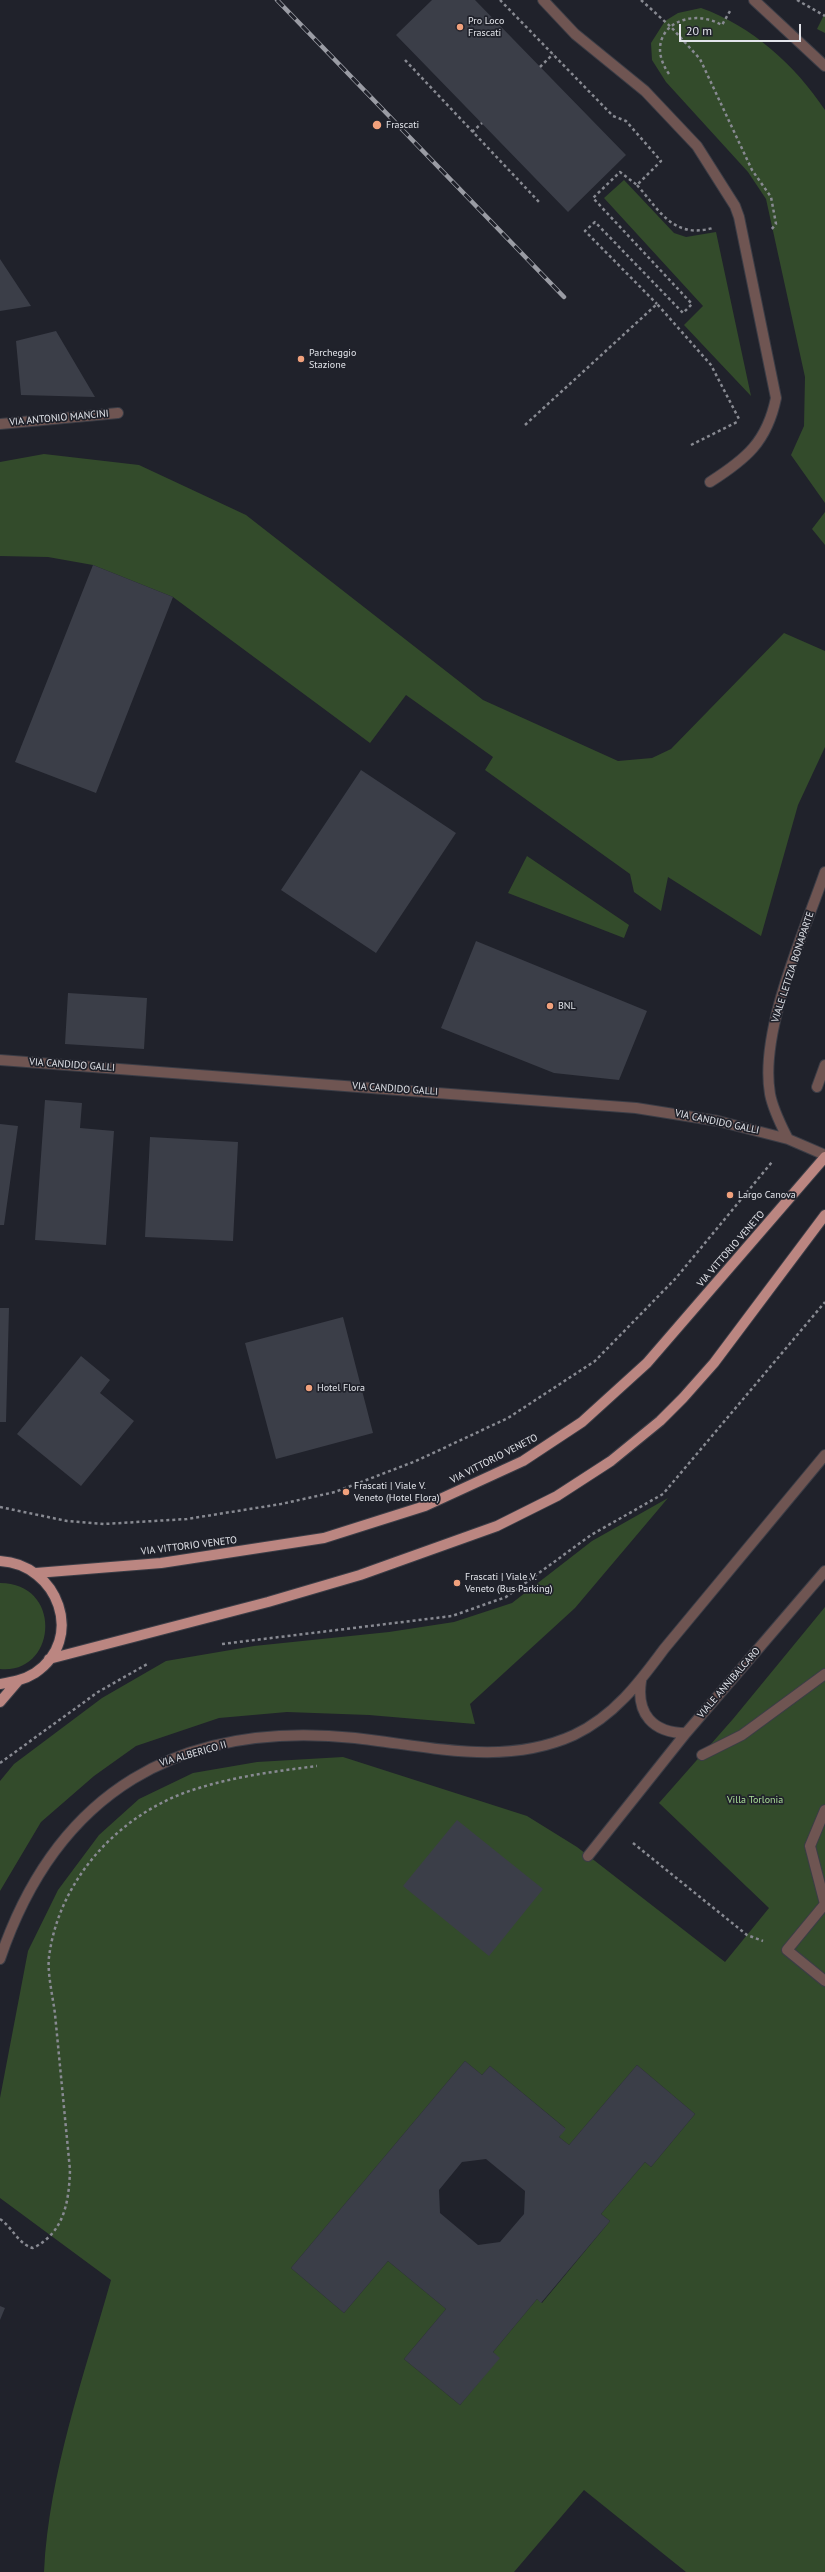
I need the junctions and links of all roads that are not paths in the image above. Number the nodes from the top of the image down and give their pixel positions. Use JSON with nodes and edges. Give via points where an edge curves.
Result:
{"nodes":[{"id":1,"x":543,"y":0,"type":"edge"},
{"id":2,"x":754,"y":0,"type":"edge"},
{"id":3,"x":825,"y":66,"type":"edge"},
{"id":4,"x":118,"y":413,"type":"dead end"},
{"id":5,"x":0,"y":424,"type":"edge"},
{"id":6,"x":710,"y":482,"type":"dead end"},
{"id":7,"x":825,"y":872,"type":"edge"},
{"id":8,"x":0,"y":1060,"type":"edge"},
{"id":9,"x":825,"y":1065,"type":"edge"},
{"id":10,"x":817,"y":1087,"type":"dead end"},
{"id":11,"x":788,"y":1139,"type":"junction"},
{"id":12,"x":825,"y":1156,"type":"edge"},
{"id":13,"x":825,"y":1215,"type":"edge"},
{"id":14,"x":825,"y":1456,"type":"edge"},
{"id":15,"x":0,"y":1561,"type":"edge"},
{"id":16,"x":825,"y":1570,"type":"edge"},
{"id":17,"x":36,"y":1573,"type":"junction"},
{"id":18,"x":49,"y":1660,"type":"junction"},
{"id":19,"x":825,"y":1674,"type":"edge"},
{"id":20,"x":18,"y":1681,"type":"junction"},
{"id":21,"x":641,"y":1681,"type":"junction"},
{"id":22,"x":0,"y":1684,"type":"edge"},
{"id":23,"x":0,"y":1702,"type":"edge"},
{"id":24,"x":686,"y":1733,"type":"junction"},
{"id":25,"x":702,"y":1755,"type":"dead end"},
{"id":26,"x":825,"y":1810,"type":"edge"},
{"id":27,"x":588,"y":1856,"type":"dead end"},
{"id":28,"x":825,"y":1904,"type":"edge"},
{"id":29,"x":0,"y":1958,"type":"edge"},
{"id":30,"x":825,"y":1980,"type":"edge"}],
"edges":[{"from":1,"to":6,"type":"street","via":[[575,34],[645,91],[697,146],[735,206],[739,217],[776,398],[768,428],[754,448],[736,465]]},
{"from":2,"to":3,"type":"street"},
{"from":4,"to":5,"type":"street","name":"VIA ANTONIO MANCINI"},
{"from":7,"to":11,"type":"street","name":"VIALE LETIZIA BONAPARTE","via":[[777,1014],[769,1050],[770,1095]]},
{"from":8,"to":11,"type":"street","name":"VIA CANDIDO GALLI","via":[[636,1108],[718,1120]]},
{"from":9,"to":10,"type":"street"},
{"from":11,"to":12,"type":"street"},
{"from":12,"to":17,"type":"main road","name":"VIA VITTORIO VENETO","via":[[647,1363],[582,1422],[523,1461],[425,1506],[324,1538],[161,1563]]},
{"from":13,"to":18,"type":"main road","via":[[714,1362],[683,1398],[660,1421],[611,1461],[557,1496],[497,1526],[360,1576]]},
{"from":14,"to":21,"type":"street","via":[[664,1649]]},
{"from":15,"to":17,"type":"main road","via":[[25,1566]]},
{"from":16,"to":24,"type":"street","name":"VIALE ANNIBALCARO"},
{"from":17,"to":18,"type":"main road","via":[[48,1585],[62,1612],[58,1644]]},
{"from":18,"to":20,"type":"main road","via":[[35,1673]]},
{"from":19,"to":25,"type":"street","via":[[742,1735]]},
{"from":20,"to":22,"type":"main road"},
{"from":20,"to":23,"type":"main road"},
{"from":21,"to":24,"type":"street","via":[[639,1694],[642,1708],[649,1720],[672,1733]]},
{"from":21,"to":29,"type":"street","name":"VIA ALBERICO II","via":[[608,1714],[592,1725],[574,1735],[533,1748],[473,1753],[352,1738],[286,1737],[225,1744],[156,1765],[110,1792],[68,1833],[33,1881]]},
{"from":24,"to":27,"type":"street","name":"VIALE ANNIBALCARO"},
{"from":26,"to":28,"type":"street","via":[[810,1846]]},
{"from":28,"to":30,"type":"street","via":[[787,1950]]}]}
